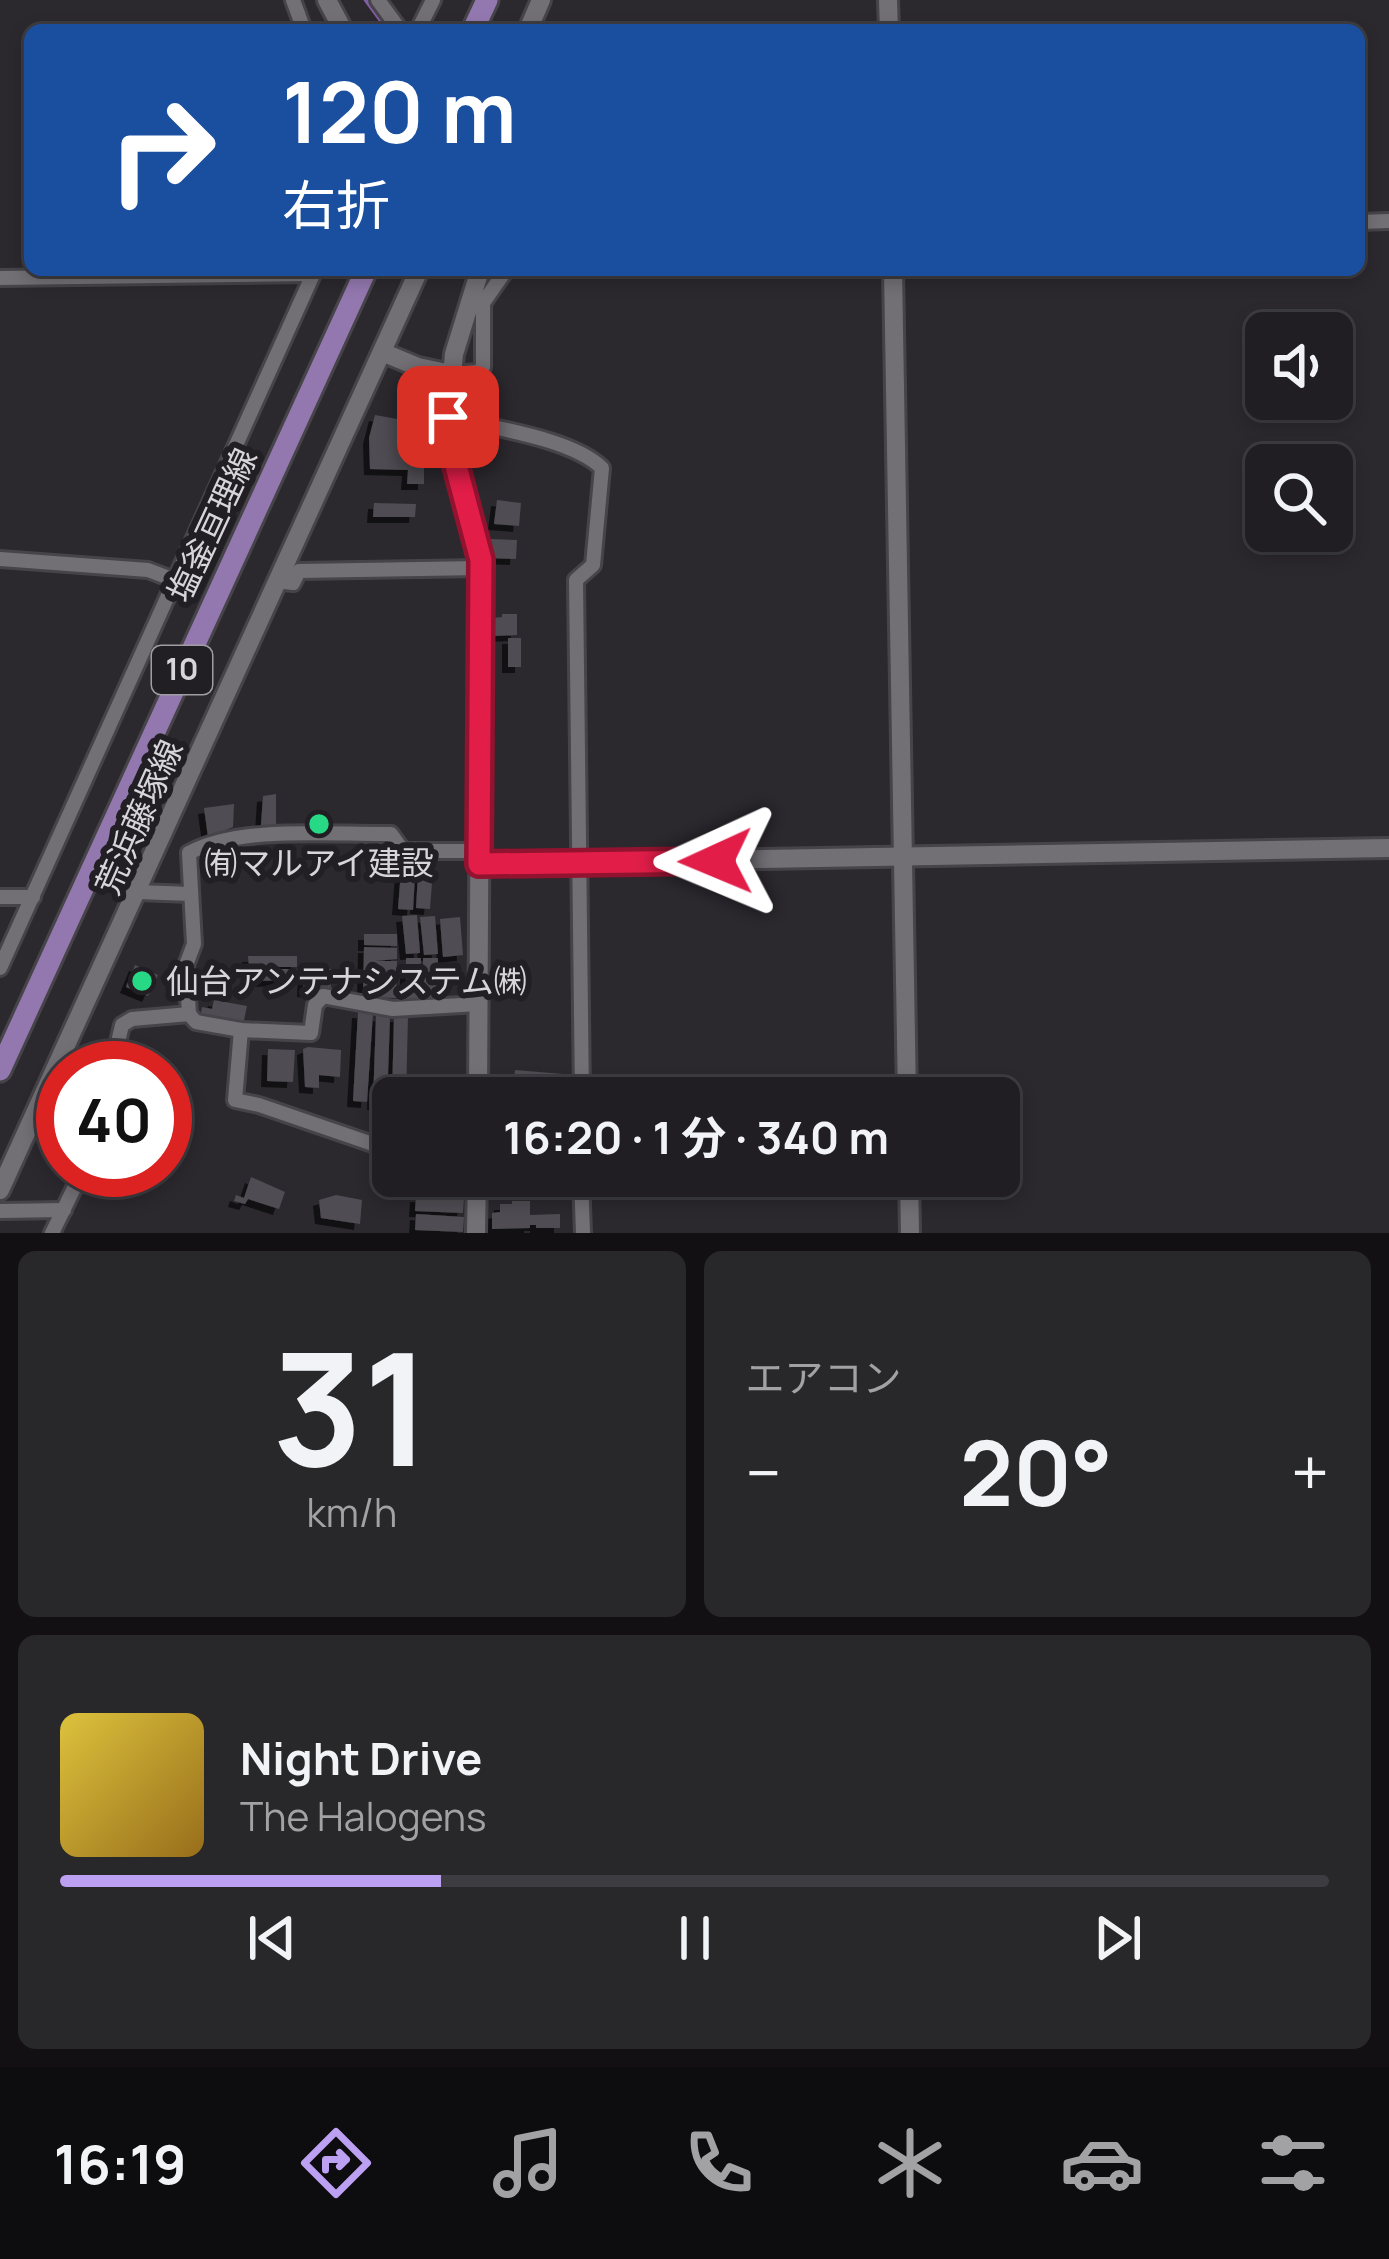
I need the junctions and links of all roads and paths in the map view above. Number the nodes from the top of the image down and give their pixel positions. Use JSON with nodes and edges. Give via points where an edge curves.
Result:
{"nodes":[{"id":1,"x":105,"y":276,"type":"edge"},
{"id":2,"x":312,"y":276,"type":"edge"},
{"id":3,"x":363,"y":276,"type":"edge"},
{"id":4,"x":416,"y":276,"type":"edge"},
{"id":5,"x":478,"y":276,"type":"edge"},
{"id":6,"x":502,"y":276,"type":"edge"},
{"id":7,"x":893,"y":276,"type":"edge"},
{"id":8,"x":0,"y":278,"type":"edge"},
{"id":9,"x":382,"y":352,"type":"junction"},
{"id":10,"x":452,"y":374,"type":"junction"},
{"id":11,"x":448,"y":417,"type":"junction"},
{"id":12,"x":0,"y":559,"type":"edge"},
{"id":13,"x":481,"y":568,"type":"junction"},
{"id":14,"x":177,"y":581,"type":"junction"},
{"id":15,"x":277,"y":581,"type":"junction"},
{"id":16,"x":1389,"y":848,"type":"edge"},
{"id":17,"x":903,"y":856,"type":"junction"},
{"id":18,"x":479,"y":858,"type":"junction"},
{"id":19,"x":576,"y":864,"type":"junction"},
{"id":20,"x":138,"y":892,"type":"junction"},
{"id":21,"x":191,"y":894,"type":"junction"},
{"id":22,"x":0,"y":897,"type":"edge"},
{"id":23,"x":33,"y":897,"type":"junction"},
{"id":24,"x":0,"y":968,"type":"edge"},
{"id":25,"x":478,"y":1004,"type":"junction"},
{"id":26,"x":189,"y":1014,"type":"junction"},
{"id":27,"x":241,"y":1030,"type":"junction"},
{"id":28,"x":118,"y":1041,"type":"edge"},
{"id":29,"x":0,"y":1070,"type":"edge"},
{"id":30,"x":478,"y":1077,"type":"edge"},
{"id":31,"x":581,"y":1077,"type":"edge"},
{"id":32,"x":907,"y":1077,"type":"edge"},
{"id":33,"x":372,"y":1144,"type":"edge"},
{"id":34,"x":0,"y":1190,"type":"edge"},
{"id":35,"x":70,"y":1197,"type":"edge"},
{"id":36,"x":477,"y":1197,"type":"edge"},
{"id":37,"x":582,"y":1197,"type":"edge"},
{"id":38,"x":909,"y":1197,"type":"edge"},
{"id":39,"x":64,"y":1210,"type":"junction"},
{"id":40,"x":0,"y":1211,"type":"edge"},
{"id":41,"x":52,"y":1233,"type":"edge"},
{"id":42,"x":476,"y":1233,"type":"edge"},
{"id":43,"x":583,"y":1233,"type":"edge"},
{"id":44,"x":910,"y":1233,"type":"edge"}],
"edges":[{"from":1,"to":8,"type":"street"},
{"from":2,"to":14,"type":"street"},
{"from":3,"to":29,"type":"main road","name":"塩釜亘理線","number":"10"},
{"from":4,"to":9,"type":"street","name":"荒浜藤塚線"},
{"from":5,"to":10,"type":"street"},
{"from":6,"to":10,"type":"street","via":[[483,303],[483,367]]},
{"from":7,"to":17,"type":"street"},
{"from":9,"to":10,"type":"street"},
{"from":9,"to":15,"type":"street","name":"荒浜藤塚線"},
{"from":10,"to":11,"type":"street"},
{"from":11,"to":13,"type":"street"},
{"from":11,"to":19,"type":"street","via":[[591,457],[602,468],[593,565],[576,580]]},
{"from":12,"to":14,"type":"street","via":[[148,570]]},
{"from":13,"to":15,"type":"street","via":[[298,571],[293,583]]},
{"from":13,"to":18,"type":"street"},
{"from":14,"to":23,"type":"street"},
{"from":15,"to":20,"type":"street","name":"荒浜藤塚線"},
{"from":16,"to":17,"type":"street"},
{"from":17,"to":19,"type":"street"},
{"from":17,"to":32,"type":"street"},
{"from":18,"to":19,"type":"street"},
{"from":18,"to":21,"type":"street","via":[[404,851],[391,834],[274,835],[190,853]]},
{"from":18,"to":25,"type":"street"},
{"from":19,"to":31,"type":"street"},
{"from":20,"to":21,"type":"street"},
{"from":20,"to":34,"type":"street","name":"荒浜藤塚線"},
{"from":21,"to":26,"type":"street"},
{"from":22,"to":23,"type":"street"},
{"from":23,"to":24,"type":"street"},
{"from":25,"to":27,"type":"street","via":[[393,1009],[323,996],[310,1033]]},
{"from":25,"to":30,"type":"street"},
{"from":26,"to":27,"type":"street"},
{"from":26,"to":28,"type":"street","via":[[132,1019]]},
{"from":27,"to":33,"type":"street","via":[[235,1100]]},
{"from":35,"to":39,"type":"street"},
{"from":36,"to":42,"type":"street"},
{"from":37,"to":43,"type":"street"},
{"from":38,"to":44,"type":"street"},
{"from":39,"to":40,"type":"street"},
{"from":39,"to":41,"type":"street"}]}
